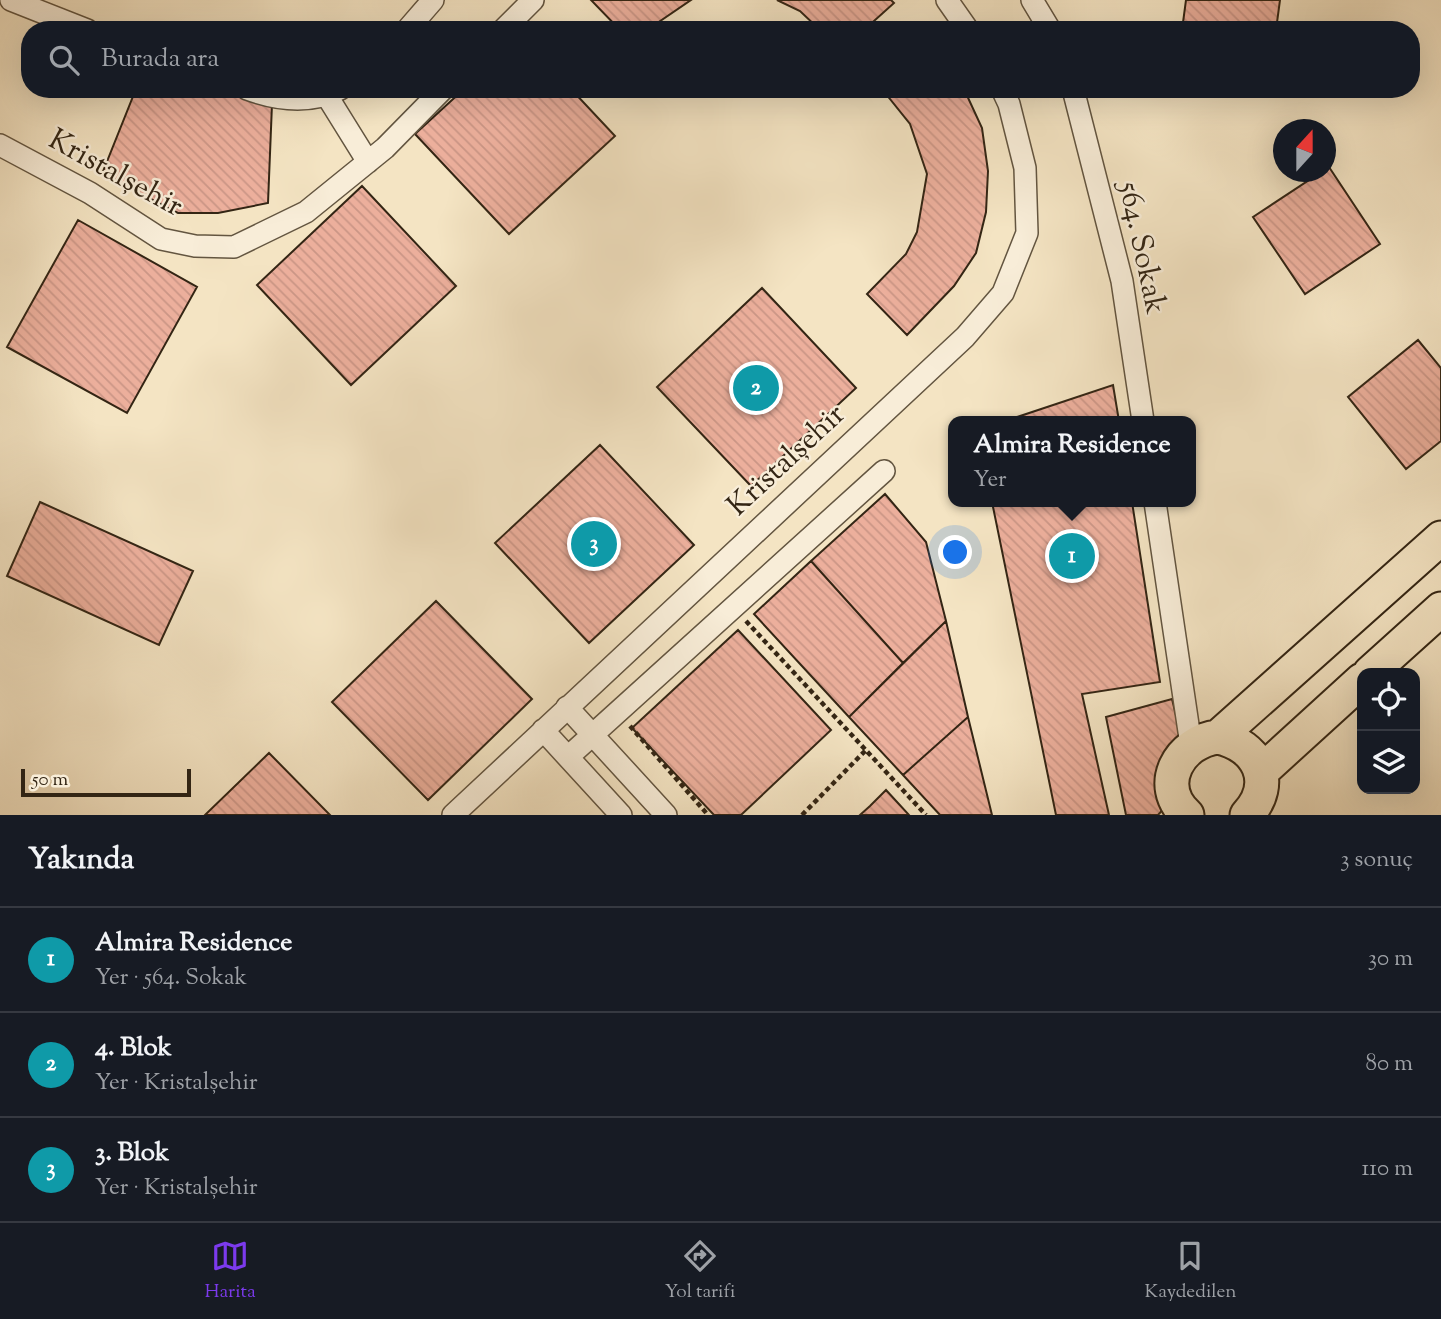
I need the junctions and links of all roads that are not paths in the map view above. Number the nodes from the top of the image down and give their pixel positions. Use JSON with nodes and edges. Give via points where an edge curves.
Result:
{"nodes":[{"id":1,"x":11,"y":0,"type":"edge"},
{"id":2,"x":433,"y":0,"type":"edge"},
{"id":3,"x":533,"y":0,"type":"edge"},
{"id":4,"x":947,"y":0,"type":"edge"},
{"id":5,"x":1032,"y":0,"type":"edge"},
{"id":6,"x":64,"y":21,"type":"edge"},
{"id":7,"x":415,"y":21,"type":"edge"},
{"id":8,"x":512,"y":21,"type":"edge"},
{"id":9,"x":962,"y":21,"type":"edge"},
{"id":10,"x":1045,"y":21,"type":"edge"},
{"id":11,"x":282,"y":98,"type":"edge"},
{"id":12,"x":301,"y":98,"type":"edge"},
{"id":13,"x":336,"y":98,"type":"edge"},
{"id":14,"x":434,"y":98,"type":"edge"},
{"id":15,"x":1006,"y":98,"type":"edge"},
{"id":16,"x":1075,"y":98,"type":"edge"},
{"id":17,"x":0,"y":145,"type":"edge"},
{"id":18,"x":368,"y":162,"type":"junction"},
{"id":19,"x":1142,"y":416,"type":"edge"},
{"id":20,"x":884,"y":471,"type":"dead end"},
{"id":21,"x":1156,"y":507,"type":"edge"},
{"id":22,"x":1441,"y":538,"type":"edge"},
{"id":23,"x":1441,"y":609,"type":"edge"},
{"id":24,"x":1376,"y":668,"type":"edge"},
{"id":25,"x":1357,"y":686,"type":"edge"},
{"id":26,"x":567,"y":707,"type":"junction"},
{"id":27,"x":543,"y":730,"type":"junction"},
{"id":28,"x":593,"y":735,"type":"junction"},
{"id":29,"x":1204,"y":741,"type":"junction"},
{"id":30,"x":568,"y":757,"type":"junction"},
{"id":31,"x":1255,"y":801,"type":"edge"},
{"id":32,"x":1178,"y":811,"type":"edge"},
{"id":33,"x":453,"y":815,"type":"edge"},
{"id":34,"x":621,"y":815,"type":"edge"},
{"id":35,"x":666,"y":815,"type":"edge"}],
"edges":[{"from":1,"to":6,"type":"street"},
{"from":2,"to":7,"type":"street"},
{"from":3,"to":8,"type":"street"},
{"from":4,"to":9,"type":"street"},
{"from":5,"to":10,"type":"street"},
{"from":11,"to":12,"type":"street"},
{"from":13,"to":18,"type":"street"},
{"from":14,"to":18,"type":"street","name":"Kristalşehir"},
{"from":15,"to":26,"type":"street","name":"Kristalşehir","via":[[1025,168],[1027,233],[1003,293],[965,337]]},
{"from":16,"to":19,"type":"street","name":"564. Sokak","via":[[1122,281]]},
{"from":17,"to":18,"type":"street","name":"Kristalşehir","via":[[90,193],[161,239],[195,246],[234,247],[306,212]]},
{"from":20,"to":28,"type":"street"},
{"from":21,"to":29,"type":"street"},
{"from":22,"to":29,"type":"main road"},
{"from":23,"to":24,"type":"main road"},
{"from":25,"to":31,"type":"main road"},
{"from":26,"to":27,"type":"street","name":"Kristalşehir"},
{"from":26,"to":28,"type":"street"},
{"from":27,"to":30,"type":"street"},
{"from":27,"to":33,"type":"street","name":"Kristalşehir"},
{"from":28,"to":30,"type":"street"},
{"from":28,"to":35,"type":"street"},
{"from":29,"to":31,"type":"main road","via":[[1245,747],[1255,758]]},
{"from":29,"to":32,"type":"main road","via":[[1174,768]]},
{"from":30,"to":34,"type":"street"}]}
